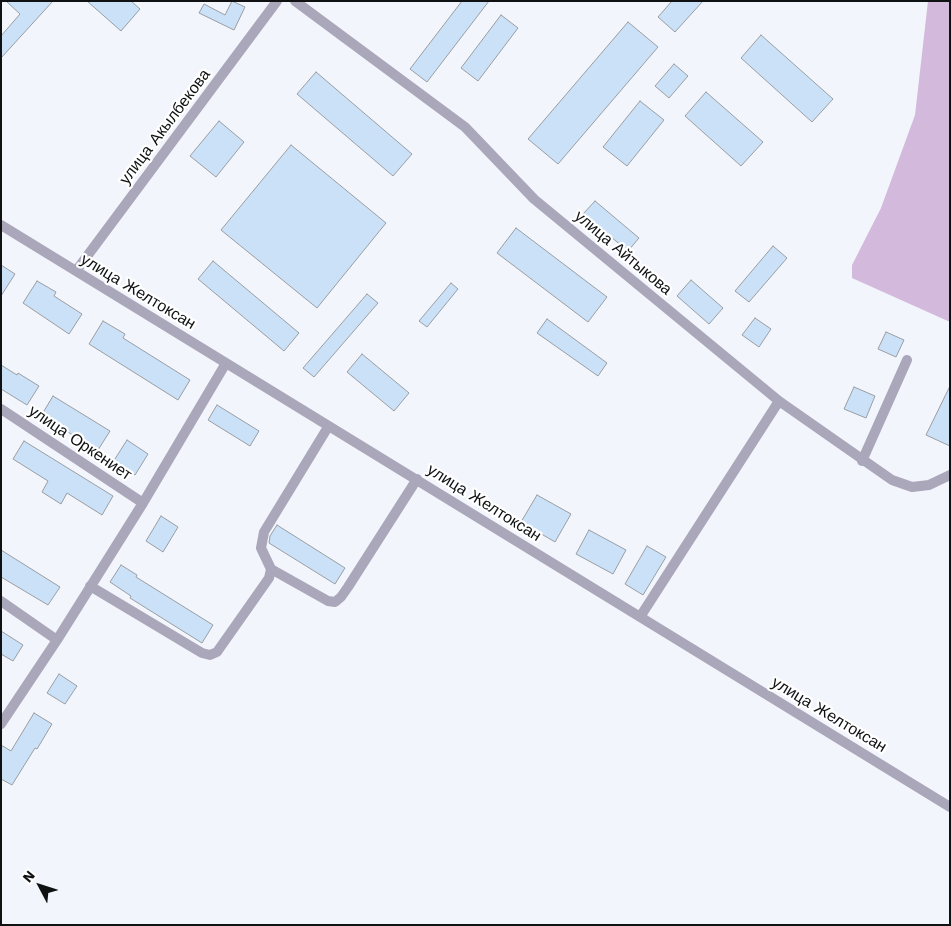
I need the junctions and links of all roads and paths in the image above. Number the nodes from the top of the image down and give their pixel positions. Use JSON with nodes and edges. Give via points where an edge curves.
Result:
{"nodes":[{"id":1,"x":277,"y":1,"type":"edge"},
{"id":2,"x":295,"y":1,"type":"edge"},
{"id":3,"x":1,"y":225,"type":"edge"},
{"id":4,"x":76,"y":271,"type":"junction"},
{"id":5,"x":907,"y":360,"type":"dead end"},
{"id":6,"x":226,"y":363,"type":"junction"},
{"id":7,"x":779,"y":401,"type":"junction"},
{"id":8,"x":1,"y":409,"type":"edge"},
{"id":9,"x":328,"y":427,"type":"junction"},
{"id":10,"x":862,"y":461,"type":"junction"},
{"id":11,"x":950,"y":475,"type":"edge"},
{"id":12,"x":417,"y":479,"type":"junction"},
{"id":13,"x":142,"y":503,"type":"junction"},
{"id":14,"x":271,"y":570,"type":"junction"},
{"id":15,"x":90,"y":586,"type":"junction"},
{"id":16,"x":1,"y":602,"type":"edge"},
{"id":17,"x":640,"y":616,"type":"junction"},
{"id":18,"x":57,"y":640,"type":"junction"},
{"id":19,"x":1,"y":724,"type":"edge"},
{"id":20,"x":950,"y":808,"type":"edge"}],
"edges":[{"from":1,"to":4,"type":"street","name":"улица Акылбекова"},
{"from":2,"to":7,"type":"street","name":"улица Айтыкова","via":[[465,128],[534,199]]},
{"from":3,"to":4,"type":"street","name":"улица Желтоксан"},
{"from":4,"to":6,"type":"street","name":"улица Желтоксан"},
{"from":5,"to":10,"type":"street"},
{"from":6,"to":9,"type":"street","name":"улица Желтоксан"},
{"from":6,"to":13,"type":"street","name":"улица Оркениет"},
{"from":7,"to":10,"type":"street","name":"улица Айтыкова"},
{"from":7,"to":17,"type":"street"},
{"from":8,"to":13,"type":"street","name":"улица Оркениет"},
{"from":9,"to":12,"type":"street","name":"улица Желтоксан"},
{"from":9,"to":14,"type":"street","via":[[264,532],[261,548]]},
{"from":10,"to":11,"type":"street","name":"улица Айтыкова","via":[[892,480],[912,487],[929,485]]},
{"from":12,"to":14,"type":"street","via":[[342,597],[335,602]]},
{"from":12,"to":17,"type":"street","name":"улица Желтоксан"},
{"from":13,"to":15,"type":"street","name":"улица Оркениет"},
{"from":14,"to":15,"type":"street","via":[[266,584],[217,652],[210,654],[202,654]]},
{"from":15,"to":18,"type":"street","name":"улица Оркениет"},
{"from":16,"to":18,"type":"street"},
{"from":17,"to":20,"type":"street","name":"улица Желтоксан"},
{"from":18,"to":19,"type":"street","name":"улица Оркениет"}]}
